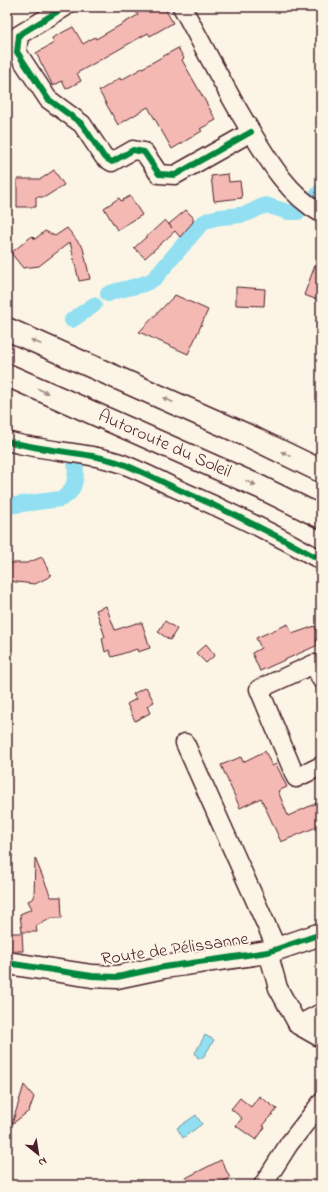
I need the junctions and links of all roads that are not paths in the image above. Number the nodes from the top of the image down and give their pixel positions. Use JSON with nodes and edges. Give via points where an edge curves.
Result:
{"nodes":[{"id":1,"x":65,"y":7,"type":"edge"},
{"id":2,"x":182,"y":7,"type":"edge"},
{"id":3,"x":251,"y":132,"type":"junction"},
{"id":4,"x":321,"y":213,"type":"edge"},
{"id":5,"x":7,"y":330,"type":"edge"},
{"id":6,"x":7,"y":375,"type":"edge"},
{"id":7,"x":7,"y":441,"type":"edge"},
{"id":8,"x":321,"y":471,"type":"edge"},
{"id":9,"x":321,"y":517,"type":"edge"},
{"id":10,"x":321,"y":560,"type":"edge"},
{"id":11,"x":321,"y":679,"type":"edge"},
{"id":12,"x":185,"y":743,"type":"dead end"},
{"id":13,"x":321,"y":766,"type":"edge"},
{"id":14,"x":321,"y":934,"type":"edge"},
{"id":15,"x":272,"y":951,"type":"junction"},
{"id":16,"x":7,"y":963,"type":"edge"},
{"id":17,"x":321,"y":1013,"type":"edge"},
{"id":18,"x":298,"y":1025,"type":"junction"},
{"id":19,"x":321,"y":1038,"type":"edge"},
{"id":20,"x":321,"y":1103,"type":"edge"},
{"id":21,"x":263,"y":1185,"type":"edge"}],
"edges":[{"from":1,"to":3,"type":"street","via":[[19,35],[17,52],[48,99],[82,124],[104,158],[112,162],[133,150],[144,152],[159,174],[175,175]]},
{"from":2,"to":3,"type":"street"},
{"from":3,"to":4,"type":"street","via":[[280,178],[309,206]]},
{"from":8,"to":5,"type":"main road","one_way":true,"via":[[253,438]]},
{"from":6,"to":9,"type":"main road","name":"Autoroute du Soleil","one_way":true,"via":[[260,487]]},
{"from":7,"to":10,"type":"street","via":[[65,453],[87,454],[123,464],[269,531]]},
{"from":11,"to":13,"type":"street","via":[[314,664],[259,690],[296,778]]},
{"from":12,"to":15,"type":"street"},
{"from":14,"to":15,"type":"main road","name":"Route de Pélissanne"},
{"from":15,"to":16,"type":"main road","name":"Route de Pélissanne","via":[[164,967],[117,977],[92,976]]},
{"from":15,"to":18,"type":"street","via":[[278,988]]},
{"from":17,"to":18,"type":"street"},
{"from":18,"to":19,"type":"street"},
{"from":20,"to":21,"type":"street","via":[[289,1144]]}]}
